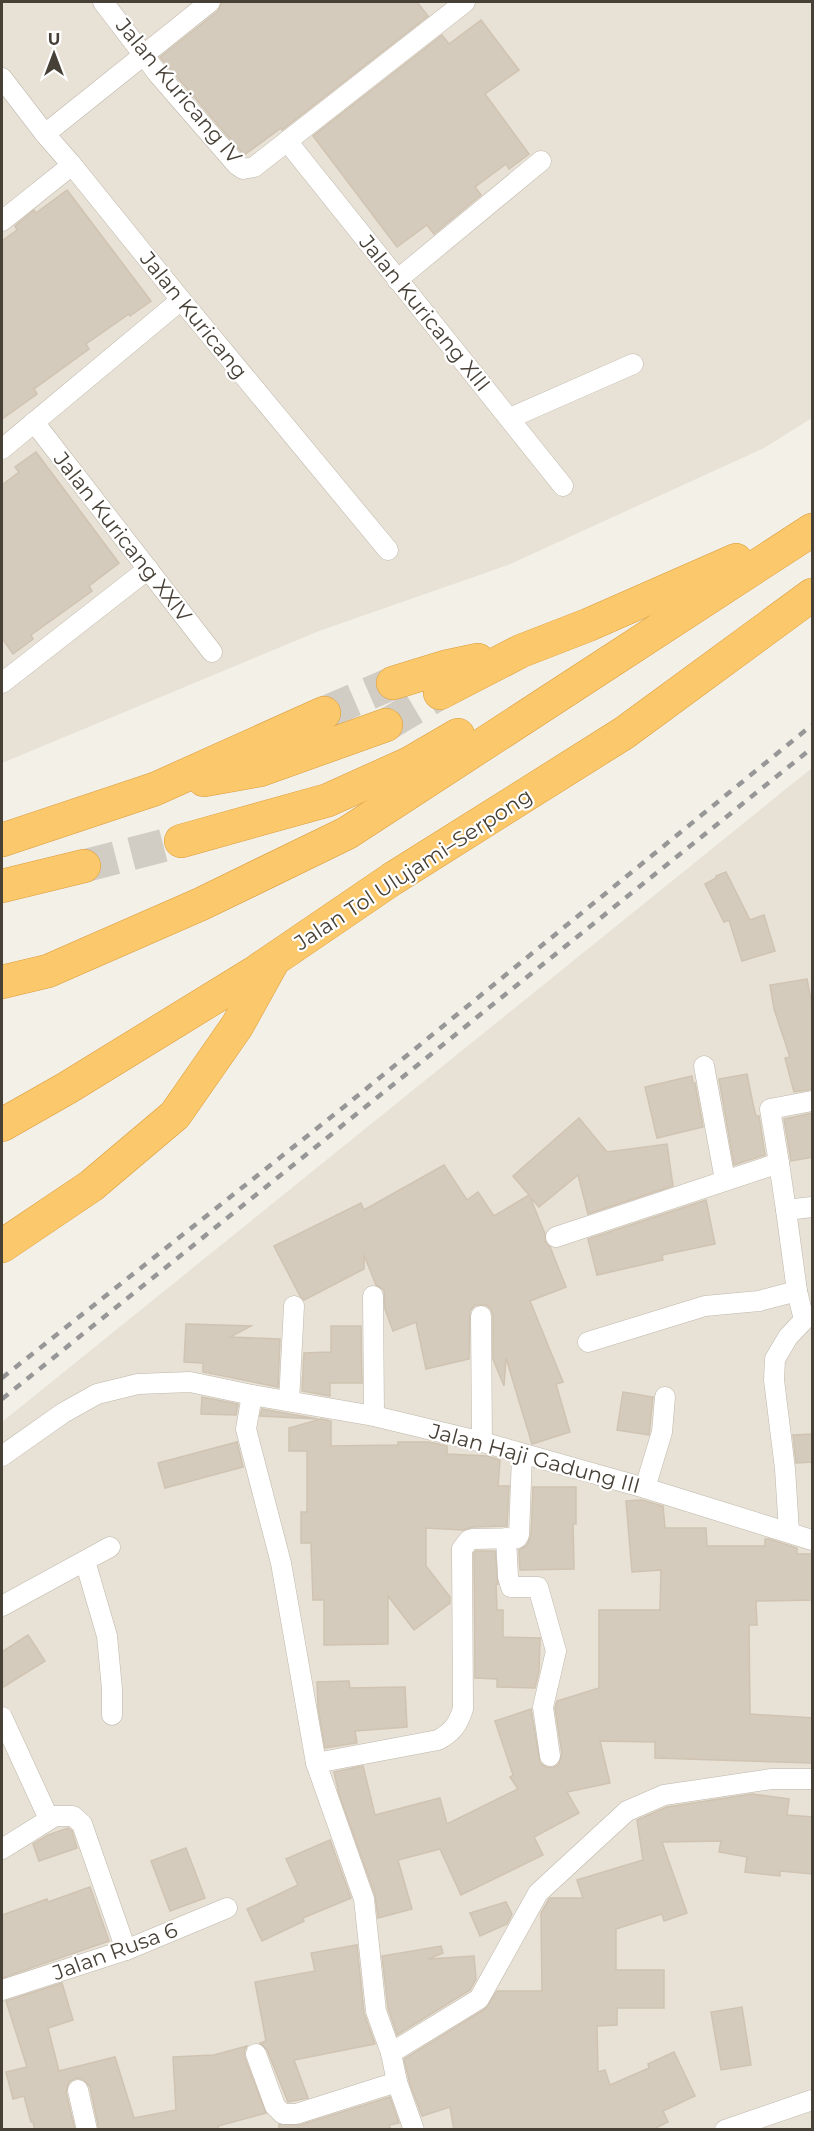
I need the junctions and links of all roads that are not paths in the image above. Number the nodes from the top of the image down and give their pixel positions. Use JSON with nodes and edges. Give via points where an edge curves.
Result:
{"nodes":[{"id":1,"x":103,"y":2,"type":"edge"},
{"id":2,"x":210,"y":2,"type":"edge"},
{"id":3,"x":465,"y":2,"type":"edge"},
{"id":4,"x":144,"y":54,"type":"junction"},
{"id":5,"x":2,"y":78,"type":"edge"},
{"id":6,"x":45,"y":134,"type":"junction"},
{"id":7,"x":287,"y":141,"type":"junction"},
{"id":8,"x":541,"y":161,"type":"dead end"},
{"id":9,"x":72,"y":165,"type":"junction"},
{"id":10,"x":2,"y":221,"type":"edge"},
{"id":11,"x":398,"y":280,"type":"junction"},
{"id":12,"x":181,"y":300,"type":"junction"},
{"id":13,"x":633,"y":364,"type":"dead end"},
{"id":14,"x":510,"y":418,"type":"junction"},
{"id":15,"x":34,"y":422,"type":"junction"},
{"id":16,"x":2,"y":449,"type":"edge"},
{"id":17,"x":563,"y":486,"type":"dead end"},
{"id":18,"x":813,"y":521,"type":"edge"},
{"id":19,"x":813,"y":531,"type":"edge"},
{"id":20,"x":388,"y":550,"type":"dead end"},
{"id":21,"x":148,"y":568,"type":"junction"},
{"id":22,"x":709,"y":573,"type":"junction"},
{"id":23,"x":813,"y":596,"type":"edge"},
{"id":24,"x":521,"y":651,"type":"junction"},
{"id":25,"x":212,"y":652,"type":"dead end"},
{"id":26,"x":2,"y":683,"type":"edge"},
{"id":27,"x":393,"y":683,"type":"tunnel mouth"},
{"id":28,"x":440,"y":693,"type":"tunnel mouth"},
{"id":29,"x":324,"y":714,"type":"tunnel mouth"},
{"id":30,"x":386,"y":725,"type":"tunnel mouth"},
{"id":31,"x":155,"y":789,"type":"junction"},
{"id":32,"x":2,"y":840,"type":"edge"},
{"id":33,"x":181,"y":841,"type":"tunnel mouth"},
{"id":34,"x":84,"y":866,"type":"tunnel mouth"},
{"id":35,"x":2,"y":886,"type":"edge"},
{"id":36,"x":273,"y":961,"type":"junction"},
{"id":37,"x":2,"y":982,"type":"edge"},
{"id":38,"x":704,"y":1066,"type":"dead end"},
{"id":39,"x":813,"y":1101,"type":"edge"},
{"id":40,"x":2,"y":1125,"type":"edge"},
{"id":41,"x":779,"y":1164,"type":"junction"},
{"id":42,"x":724,"y":1180,"type":"junction"},
{"id":43,"x":813,"y":1207,"type":"edge"},
{"id":44,"x":787,"y":1216,"type":"junction"},
{"id":45,"x":556,"y":1237,"type":"dead end"},
{"id":46,"x":2,"y":1246,"type":"edge"},
{"id":47,"x":797,"y":1291,"type":"junction"},
{"id":48,"x":373,"y":1296,"type":"dead end"},
{"id":49,"x":294,"y":1306,"type":"dead end"},
{"id":50,"x":481,"y":1316,"type":"dead end"},
{"id":51,"x":808,"y":1319,"type":"edge"},
{"id":52,"x":588,"y":1342,"type":"dead end"},
{"id":53,"x":252,"y":1395,"type":"junction"},
{"id":54,"x":664,"y":1397,"type":"dead end"},
{"id":55,"x":289,"y":1401,"type":"junction"},
{"id":56,"x":374,"y":1416,"type":"junction"},
{"id":57,"x":482,"y":1442,"type":"junction"},
{"id":58,"x":522,"y":1455,"type":"junction"},
{"id":59,"x":2,"y":1456,"type":"edge"},
{"id":60,"x":645,"y":1488,"type":"junction"},
{"id":61,"x":789,"y":1531,"type":"junction"},
{"id":62,"x":506,"y":1538,"type":"junction"},
{"id":63,"x":813,"y":1540,"type":"edge"},
{"id":64,"x":110,"y":1547,"type":"dead end"},
{"id":65,"x":85,"y":1561,"type":"junction"},
{"id":66,"x":2,"y":1606,"type":"edge"},
{"id":67,"x":112,"y":1715,"type":"dead end"},
{"id":68,"x":2,"y":1717,"type":"edge"},
{"id":69,"x":550,"y":1756,"type":"dead end"},
{"id":70,"x":316,"y":1763,"type":"junction"},
{"id":71,"x":813,"y":1779,"type":"edge"},
{"id":72,"x":49,"y":1819,"type":"junction"},
{"id":73,"x":2,"y":1849,"type":"edge"},
{"id":74,"x":227,"y":1908,"type":"dead end"},
{"id":75,"x":126,"y":1950,"type":"junction"},
{"id":76,"x":2,"y":1990,"type":"edge"},
{"id":77,"x":390,"y":2053,"type":"junction"},
{"id":78,"x":256,"y":2054,"type":"dead end"},
{"id":79,"x":397,"y":2082,"type":"junction"},
{"id":80,"x":78,"y":2090,"type":"dead end"},
{"id":81,"x":813,"y":2100,"type":"edge"},
{"id":82,"x":87,"y":2130,"type":"edge"},
{"id":83,"x":414,"y":2130,"type":"edge"},
{"id":84,"x":725,"y":2130,"type":"edge"}],
"edges":[{"from":1,"to":4,"type":"street","name":"Jalan Kuricang IV"},
{"from":2,"to":4,"type":"street"},
{"from":3,"to":7,"type":"street"},
{"from":4,"to":6,"type":"street"},
{"from":4,"to":7,"type":"street","name":"Jalan Kuricang IV","via":[[243,169],[254,167]]},
{"from":5,"to":6,"type":"street","name":"Jalan Kuricang"},
{"from":6,"to":9,"type":"street","name":"Jalan Kuricang"},
{"from":7,"to":11,"type":"street","name":"Jalan Kuricang XIII"},
{"from":8,"to":11,"type":"street"},
{"from":9,"to":10,"type":"street"},
{"from":9,"to":12,"type":"street","name":"Jalan Kuricang"},
{"from":11,"to":14,"type":"street","name":"Jalan Kuricang XIII"},
{"from":12,"to":15,"type":"street"},
{"from":12,"to":20,"type":"street","name":"Jalan Kuricang"},
{"from":13,"to":14,"type":"street"},
{"from":14,"to":17,"type":"street","name":"Jalan Kuricang XIII"},
{"from":15,"to":16,"type":"street"},
{"from":15,"to":21,"type":"street","name":"Jalan Kuricang XXIV"},
{"from":18,"to":22,"type":"highway"},
{"from":19,"to":37,"type":"highway","via":[[346,832],[190,909],[48,970]]},
{"from":21,"to":25,"type":"street","name":"Jalan Kuricang XXIV"},
{"from":21,"to":26,"type":"street"},
{"from":22,"to":24,"type":"highway"},
{"from":22,"to":33,"type":"highway","via":[[552,679],[410,763],[328,800]]},
{"from":23,"to":36,"type":"highway","name":"Jalan Tol Ulujami–Serpong","via":[[624,733],[392,879]]},
{"from":24,"to":27,"type":"highway"},
{"from":24,"to":28,"type":"highway"},
{"from":29,"to":31,"type":"highway"},
{"from":30,"to":31,"type":"highway","via":[[260,770]]},
{"from":31,"to":32,"type":"highway"},
{"from":34,"to":35,"type":"highway"},
{"from":36,"to":40,"type":"highway","name":"Jalan Tol Ulujami–Serpong"},
{"from":36,"to":46,"type":"highway","via":[[237,1026],[175,1115],[91,1186]]},
{"from":38,"to":42,"type":"street"},
{"from":39,"to":41,"type":"street","via":[[770,1109]]},
{"from":41,"to":42,"type":"street"},
{"from":41,"to":44,"type":"street"},
{"from":42,"to":45,"type":"street"},
{"from":43,"to":44,"type":"street"},
{"from":44,"to":47,"type":"street"},
{"from":47,"to":51,"type":"street"},
{"from":47,"to":52,"type":"street","via":[[759,1301],[705,1306]]},
{"from":48,"to":56,"type":"street"},
{"from":49,"to":55,"type":"street"},
{"from":50,"to":57,"type":"street"},
{"from":51,"to":61,"type":"street","via":[[788,1337],[775,1359]]},
{"from":53,"to":55,"type":"street","name":"Jalan Haji Gadung III"},
{"from":53,"to":59,"type":"street","name":"Jalan Haji Gadung III","via":[[190,1382],[138,1384],[97,1394]]},
{"from":53,"to":70,"type":"street","via":[[246,1429],[281,1563]]},
{"from":54,"to":60,"type":"street","via":[[662,1432]]},
{"from":55,"to":56,"type":"street","name":"Jalan Haji Gadung III"},
{"from":56,"to":57,"type":"street","name":"Jalan Haji Gadung III"},
{"from":57,"to":58,"type":"street","name":"Jalan Haji Gadung III"},
{"from":58,"to":60,"type":"street","name":"Jalan Haji Gadung III"},
{"from":58,"to":62,"type":"street","via":[[521,1529],[517,1538]]},
{"from":60,"to":61,"type":"street","name":"Jalan Haji Gadung III"},
{"from":61,"to":63,"type":"street","name":"Jalan Haji Gadung III"},
{"from":62,"to":69,"type":"street","via":[[511,1587],[538,1587],[556,1651],[543,1707]]},
{"from":62,"to":70,"type":"street","via":[[469,1540],[462,1549],[463,1709],[451,1733],[438,1740]]},
{"from":64,"to":65,"type":"street"},
{"from":65,"to":66,"type":"street"},
{"from":65,"to":67,"type":"street","via":[[107,1636]]},
{"from":68,"to":72,"type":"street"},
{"from":70,"to":77,"type":"street","via":[[364,1899],[376,2011]]},
{"from":71,"to":77,"type":"street","via":[[772,1779],[664,1795],[627,1811],[538,1893],[479,2000]]},
{"from":72,"to":73,"type":"street"},
{"from":72,"to":75,"type":"street","via":[[55,1815],[72,1816],[82,1824]]},
{"from":74,"to":75,"type":"street","name":"Jalan Rusa 6"},
{"from":75,"to":76,"type":"street","name":"Jalan Rusa 6"},
{"from":77,"to":79,"type":"street"},
{"from":78,"to":79,"type":"street","via":[[275,2106],[283,2114],[296,2114]]},
{"from":79,"to":83,"type":"street"},
{"from":80,"to":82,"type":"street"},
{"from":81,"to":84,"type":"street"}]}
